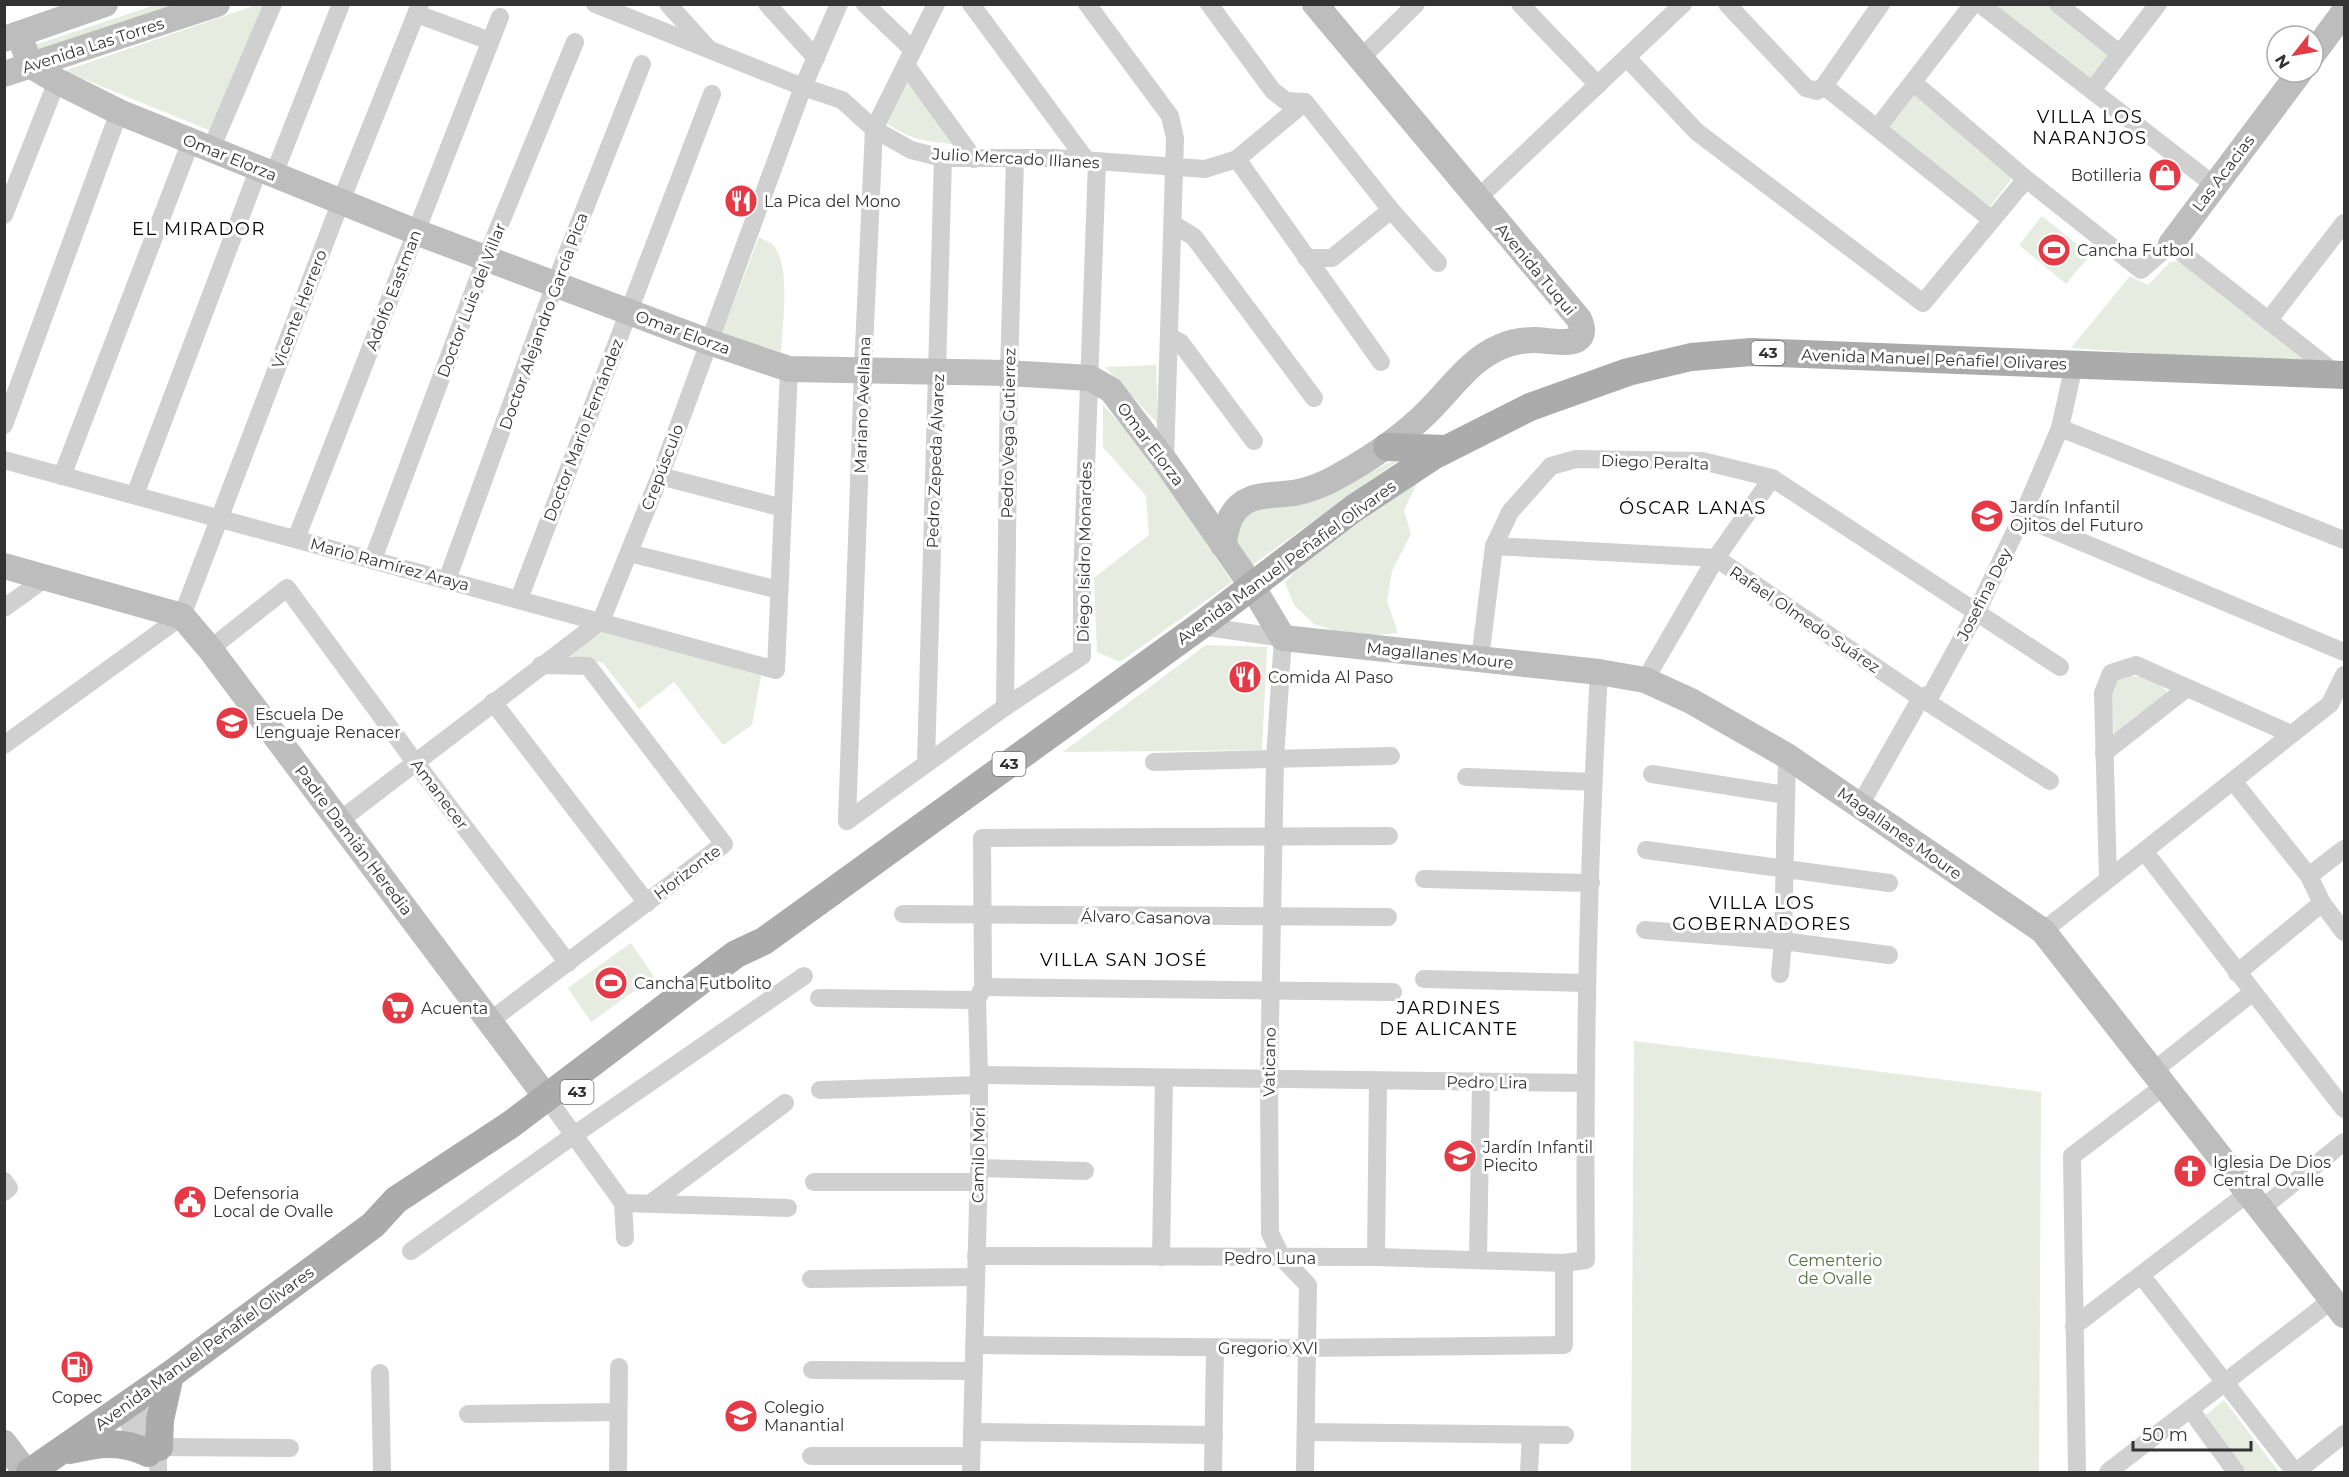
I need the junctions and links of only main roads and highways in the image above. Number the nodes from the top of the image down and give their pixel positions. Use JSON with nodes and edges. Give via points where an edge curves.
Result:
{"nodes":[{"id":1,"x":2341,"y":375,"type":"edge"},
{"id":2,"x":1387,"y":447,"type":"road end"},
{"id":3,"x":1446,"y":449,"type":"junction"},
{"id":4,"x":170,"y":1375,"type":"junction"},
{"id":5,"x":59,"y":1452,"type":"junction"},
{"id":6,"x":156,"y":1458,"type":"edge"},
{"id":7,"x":28,"y":1473,"type":"edge"}],
"edges":[{"from":1,"to":3,"type":"main road","name":"Avenida Manuel Peñafiel Olivares","number":"43","via":[[1751,352],[1691,357],[1628,372],[1530,407]]},
{"from":2,"to":3,"type":"main road"},
{"from":3,"to":4,"type":"main road","name":"Avenida Manuel Peñafiel Olivares","number":"43","via":[[1353,509],[1200,626],[764,941],[736,954],[551,1103],[510,1125],[396,1200],[376,1222]]},
{"from":4,"to":5,"type":"main road","name":"Avenida Manuel Peñafiel Olivares","number":"43"},
{"from":4,"to":6,"type":"main road"},
{"from":5,"to":6,"type":"main road","via":[[110,1443],[137,1447]]},
{"from":5,"to":7,"type":"main road","name":"Avenida Manuel Peñafiel Olivares","number":"43"}]}
